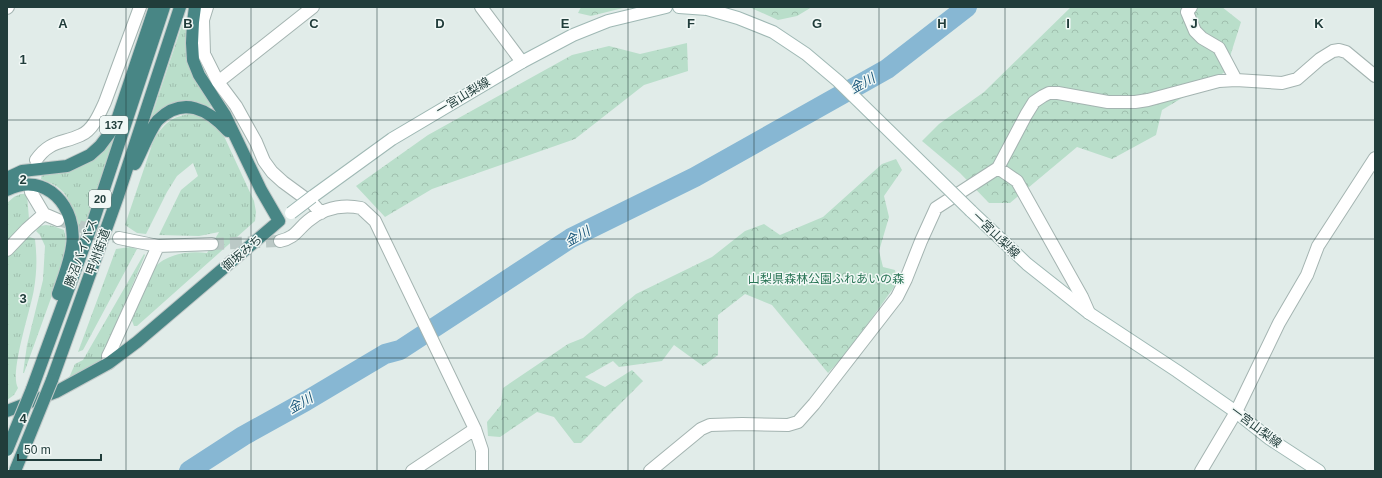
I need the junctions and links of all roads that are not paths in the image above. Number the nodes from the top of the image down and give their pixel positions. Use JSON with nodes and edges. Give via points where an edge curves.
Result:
{"nodes":[{"id":1,"x":140,"y":7,"type":"edge"},
{"id":2,"x":155,"y":7,"type":"edge"},
{"id":3,"x":164,"y":7,"type":"edge"},
{"id":4,"x":180,"y":7,"type":"edge"},
{"id":5,"x":196,"y":7,"type":"edge"},
{"id":6,"x":206,"y":7,"type":"edge"},
{"id":7,"x":313,"y":7,"type":"edge"},
{"id":8,"x":481,"y":7,"type":"edge"},
{"id":9,"x":666,"y":7,"type":"edge"},
{"id":10,"x":679,"y":7,"type":"edge"},
{"id":11,"x":1191,"y":7,"type":"edge"},
{"id":12,"x":522,"y":62,"type":"junction"},
{"id":13,"x":1375,"y":76,"type":"edge"},
{"id":14,"x":1236,"y":80,"type":"junction"},
{"id":15,"x":218,"y":82,"type":"junction"},
{"id":16,"x":237,"y":140,"type":"junction"},
{"id":17,"x":1375,"y":158,"type":"edge"},
{"id":18,"x":36,"y":160,"type":"dead end"},
{"id":19,"x":998,"y":168,"type":"junction"},
{"id":20,"x":7,"y":178,"type":"edge"},
{"id":21,"x":7,"y":190,"type":"edge"},
{"id":22,"x":30,"y":192,"type":"dead end"},
{"id":23,"x":118,"y":196,"type":"junction"},
{"id":24,"x":321,"y":212,"type":"junction"},
{"id":25,"x":44,"y":214,"type":"junction"},
{"id":26,"x":58,"y":220,"type":"tunnel mouth"},
{"id":27,"x":279,"y":221,"type":"junction"},
{"id":28,"x":119,"y":238,"type":"tunnel mouth"},
{"id":29,"x":280,"y":241,"type":"tunnel mouth"},
{"id":30,"x":212,"y":244,"type":"tunnel mouth"},
{"id":31,"x":158,"y":246,"type":"junction"},
{"id":32,"x":7,"y":250,"type":"edge"},
{"id":33,"x":1089,"y":314,"type":"junction"},
{"id":34,"x":109,"y":363,"type":"junction"},
{"id":35,"x":39,"y":371,"type":"junction"},
{"id":36,"x":9,"y":409,"type":"edge"},
{"id":37,"x":1236,"y":412,"type":"junction"},
{"id":38,"x":473,"y":424,"type":"junction"},
{"id":39,"x":7,"y":450,"type":"edge"},
{"id":40,"x":15,"y":471,"type":"edge"},
{"id":41,"x":412,"y":471,"type":"edge"},
{"id":42,"x":482,"y":471,"type":"edge"},
{"id":43,"x":650,"y":471,"type":"edge"},
{"id":44,"x":1201,"y":471,"type":"edge"},
{"id":45,"x":1319,"y":471,"type":"edge"}],
"edges":[{"from":1,"to":18,"type":"street","via":[[100,114],[82,135],[48,147]]},
{"from":2,"to":20,"type":"highway","number":"137","via":[[118,117],[100,146],[90,156],[67,166],[22,171]]},
{"from":3,"to":35,"type":"highway","name":"勝沼バイパス","number":"20","via":[[94,219]]},
{"from":4,"to":23,"type":"highway","name":"甲州街道","number":"20"},
{"from":5,"to":16,"type":"highway","via":[[192,36],[193,60]]},
{"from":6,"to":15,"type":"street","via":[[203,20],[204,54]]},
{"from":7,"to":15,"type":"street"},
{"from":8,"to":12,"type":"street"},
{"from":9,"to":12,"type":"street","name":"一宮山梨線","via":[[608,21],[573,35]]},
{"from":10,"to":33,"type":"street","name":"一宮山梨線","bridge":true,"via":[[707,9],[738,18],[773,32],[806,54],[838,81],[1027,264]]},
{"from":11,"to":14,"type":"street","via":[[1187,12],[1195,31],[1219,48]]},
{"from":12,"to":27,"type":"street","name":"一宮山梨線","bridge":true,"via":[[392,139]]},
{"from":13,"to":14,"type":"street","via":[[1346,52],[1339,50],[1320,59],[1290,82],[1282,84]]},
{"from":14,"to":19,"type":"street","via":[[1211,82],[1135,102],[1108,102],[1049,93],[1034,102]]},
{"from":15,"to":24,"type":"street","via":[[236,106],[272,172]]},
{"from":16,"to":23,"type":"highway","via":[[220,122],[196,108],[170,111],[158,121]]},
{"from":16,"to":27,"type":"highway"},
{"from":17,"to":37,"type":"street","via":[[1318,246],[1307,275],[1279,323]]},
{"from":19,"to":33,"type":"street","via":[[1017,181]]},
{"from":19,"to":43,"type":"street","via":[[936,208],[897,297],[798,422],[788,425],[710,425]]},
{"from":21,"to":35,"type":"highway","via":[[16,185],[34,184],[48,189],[57,196],[70,219],[72,246],[41,348]]},
{"from":22,"to":25,"type":"street"},
{"from":23,"to":40,"type":"highway","name":"甲州街道","number":"20","bridge":true,"via":[[52,380]]},
{"from":24,"to":29,"type":"street","via":[[288,240]]},
{"from":24,"to":38,"type":"street","via":[[341,206],[353,206],[361,208],[375,221]]},
{"from":25,"to":26,"type":"street"},
{"from":25,"to":32,"type":"street"},
{"from":27,"to":34,"type":"highway","name":"御坂みち"},
{"from":28,"to":31,"type":"street"},
{"from":30,"to":31,"type":"street"},
{"from":31,"to":34,"type":"street","via":[[108,356]]},
{"from":33,"to":37,"type":"street","name":"一宮山梨線"},
{"from":34,"to":36,"type":"highway","name":"御坂みち","via":[[56,392]]},
{"from":35,"to":39,"type":"highway","name":"勝沼バイパス","number":"20","bridge":true},
{"from":37,"to":44,"type":"street"},
{"from":37,"to":45,"type":"street","name":"一宮山梨線","via":[[1270,439]]},
{"from":38,"to":41,"type":"street"},
{"from":38,"to":42,"type":"street","via":[[482,450]]}]}
